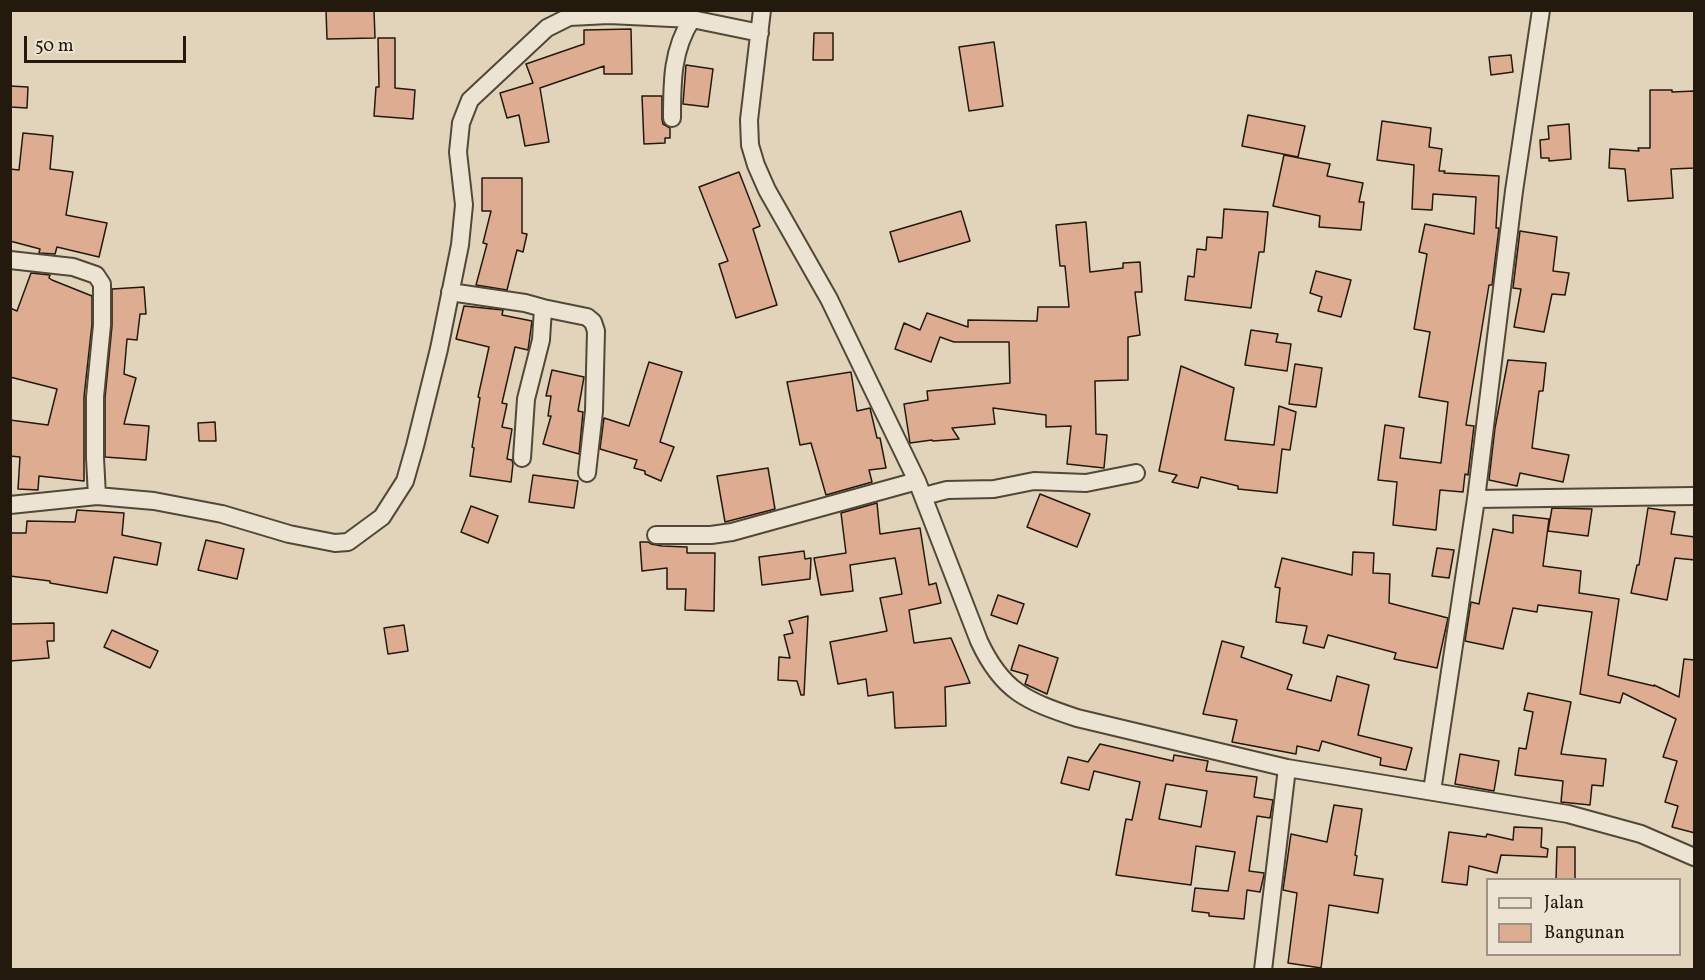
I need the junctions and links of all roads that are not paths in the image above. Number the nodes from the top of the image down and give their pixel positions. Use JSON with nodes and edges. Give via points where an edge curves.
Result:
{"nodes":[{"id":1,"x":762,"y":10,"type":"edge"},
{"id":2,"x":1541,"y":10,"type":"edge"},
{"id":3,"x":692,"y":19,"type":"junction"},
{"id":4,"x":760,"y":33,"type":"junction"},
{"id":5,"x":672,"y":118,"type":"dead end"},
{"id":6,"x":10,"y":260,"type":"edge"},
{"id":7,"x":450,"y":292,"type":"junction"},
{"id":8,"x":543,"y":308,"type":"junction"},
{"id":9,"x":522,"y":458,"type":"dead end"},
{"id":10,"x":587,"y":473,"type":"dead end"},
{"id":11,"x":1136,"y":473,"type":"dead end"},
{"id":12,"x":920,"y":489,"type":"junction"},
{"id":13,"x":97,"y":496,"type":"junction"},
{"id":14,"x":1695,"y":496,"type":"edge"},
{"id":15,"x":1476,"y":499,"type":"junction"},
{"id":16,"x":10,"y":505,"type":"edge"},
{"id":17,"x":656,"y":535,"type":"dead end"},
{"id":18,"x":1287,"y":768,"type":"junction"},
{"id":19,"x":1432,"y":791,"type":"junction"},
{"id":20,"x":1695,"y":857,"type":"edge"},
{"id":21,"x":1263,"y":969,"type":"edge"}],
"edges":[{"from":1,"to":4,"type":"street"},
{"from":2,"to":15,"type":"street"},
{"from":3,"to":4,"type":"street"},
{"from":3,"to":5,"type":"street","via":[[676,52]]},
{"from":3,"to":7,"type":"street","via":[[569,16],[547,28],[470,100],[463,114],[458,152],[464,206]]},
{"from":4,"to":12,"type":"street","via":[[748,120],[756,165],[829,299]]},
{"from":6,"to":13,"type":"street","via":[[72,267],[96,275],[102,284],[95,397]]},
{"from":7,"to":8,"type":"street"},
{"from":7,"to":13,"type":"street","via":[[405,481],[382,517],[348,542],[289,534],[222,514],[154,501]]},
{"from":8,"to":9,"type":"street","via":[[541,340],[526,399]]},
{"from":8,"to":10,"type":"street","via":[[587,317],[596,331],[594,411]]},
{"from":11,"to":12,"type":"street","via":[[1086,483],[1034,481],[994,489]]},
{"from":12,"to":17,"type":"street","via":[[732,532]]},
{"from":12,"to":18,"type":"street","via":[[990,663],[1019,694],[1077,718]]},
{"from":13,"to":16,"type":"street"},
{"from":14,"to":15,"type":"street"},
{"from":15,"to":19,"type":"street"},
{"from":18,"to":19,"type":"street"},
{"from":18,"to":21,"type":"street"},
{"from":19,"to":20,"type":"street","via":[[1600,822]]}]}
